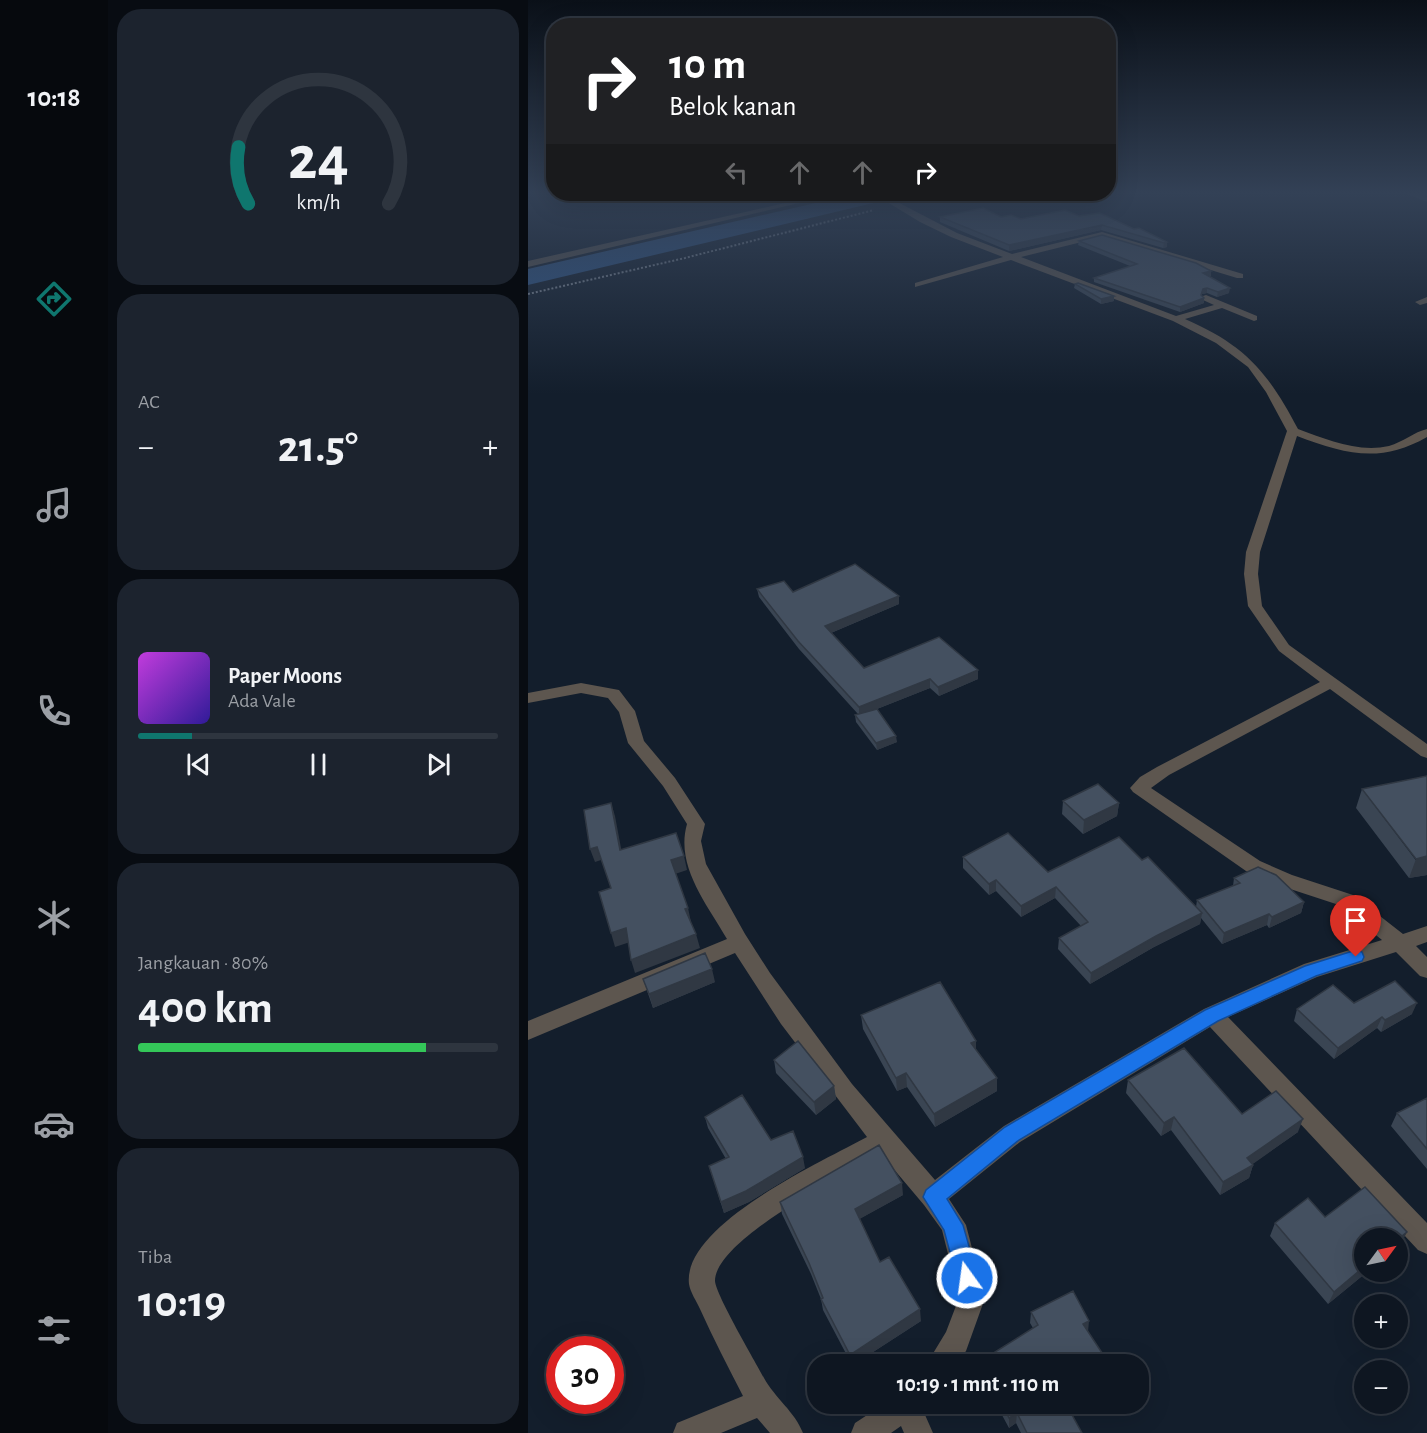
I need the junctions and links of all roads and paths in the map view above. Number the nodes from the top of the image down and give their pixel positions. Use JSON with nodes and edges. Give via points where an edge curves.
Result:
{"nodes":[{"id":1,"x":546,"y":260,"type":"edge"},
{"id":2,"x":676,"y":260,"type":"edge"},
{"id":3,"x":1001,"y":260,"type":"edge"},
{"id":4,"x":1019,"y":260,"type":"edge"},
{"id":5,"x":1187,"y":260,"type":"edge"},
{"id":6,"x":528,"y":264,"type":"edge"},
{"id":7,"x":1240,"y":276,"type":"dead end"},
{"id":8,"x":918,"y":285,"type":"dead end"},
{"id":9,"x":528,"y":294,"type":"edge"},
{"id":10,"x":1206,"y":298,"type":"edge"},
{"id":11,"x":1223,"y":305,"type":"junction"},
{"id":12,"x":1176,"y":318,"type":"junction"},
{"id":13,"x":1254,"y":318,"type":"dead end"},
{"id":14,"x":1293,"y":430,"type":"junction"},
{"id":15,"x":1427,"y":432,"type":"edge"},
{"id":16,"x":1331,"y":682,"type":"junction"},
{"id":17,"x":528,"y":698,"type":"edge"},
{"id":18,"x":1427,"y":752,"type":"edge"},
{"id":19,"x":1427,"y":934,"type":"edge"},
{"id":20,"x":738,"y":943,"type":"junction"},
{"id":21,"x":1400,"y":943,"type":"junction"},
{"id":22,"x":1427,"y":970,"type":"edge"},
{"id":23,"x":1212,"y":1015,"type":"junction"},
{"id":24,"x":528,"y":1031,"type":"edge"},
{"id":25,"x":883,"y":1140,"type":"junction"},
{"id":26,"x":933,"y":1197,"type":"junction"},
{"id":27,"x":1427,"y":1241,"type":"edge"},
{"id":28,"x":947,"y":1354,"type":"edge"},
{"id":29,"x":762,"y":1402,"type":"junction"},
{"id":30,"x":912,"y":1415,"type":"edge"},
{"id":31,"x":687,"y":1433,"type":"edge"},
{"id":32,"x":789,"y":1433,"type":"edge"},
{"id":33,"x":865,"y":1433,"type":"edge"}],
"edges":[{"from":1,"to":6,"type":"street"},
{"from":2,"to":9,"type":"path"},
{"from":3,"to":8,"type":"street"},
{"from":4,"to":12,"type":"street"},
{"from":5,"to":7,"type":"street"},
{"from":10,"to":11,"type":"street"},
{"from":11,"to":12,"type":"street"},
{"from":11,"to":13,"type":"street"},
{"from":12,"to":14,"type":"street","via":[[1245,359],[1278,400]]},
{"from":14,"to":15,"type":"street","via":[[1356,452],[1380,452]]},
{"from":14,"to":16,"type":"street","via":[[1253,552],[1255,606],[1284,648]]},
{"from":16,"to":18,"type":"street"},
{"from":16,"to":21,"type":"street","via":[[1179,762],[1139,788],[1253,866],[1346,900]]},
{"from":17,"to":20,"type":"street","via":[[581,688],[613,694],[627,711],[636,743],[669,782],[696,824],[692,842],[697,867]]},
{"from":19,"to":21,"type":"street"},
{"from":20,"to":24,"type":"street"},
{"from":20,"to":25,"type":"street","via":[[822,1063]]},
{"from":21,"to":22,"type":"street"},
{"from":21,"to":23,"type":"street","via":[[1311,970]]},
{"from":23,"to":26,"type":"street","via":[[1012,1134]]},
{"from":23,"to":27,"type":"street"},
{"from":25,"to":26,"type":"street"},
{"from":25,"to":29,"type":"street","via":[[767,1205],[719,1244],[704,1266],[702,1284]]},
{"from":26,"to":28,"type":"street","via":[[953,1225],[972,1298]]},
{"from":29,"to":31,"type":"street"},
{"from":29,"to":32,"type":"street"},
{"from":30,"to":33,"type":"street"}]}
